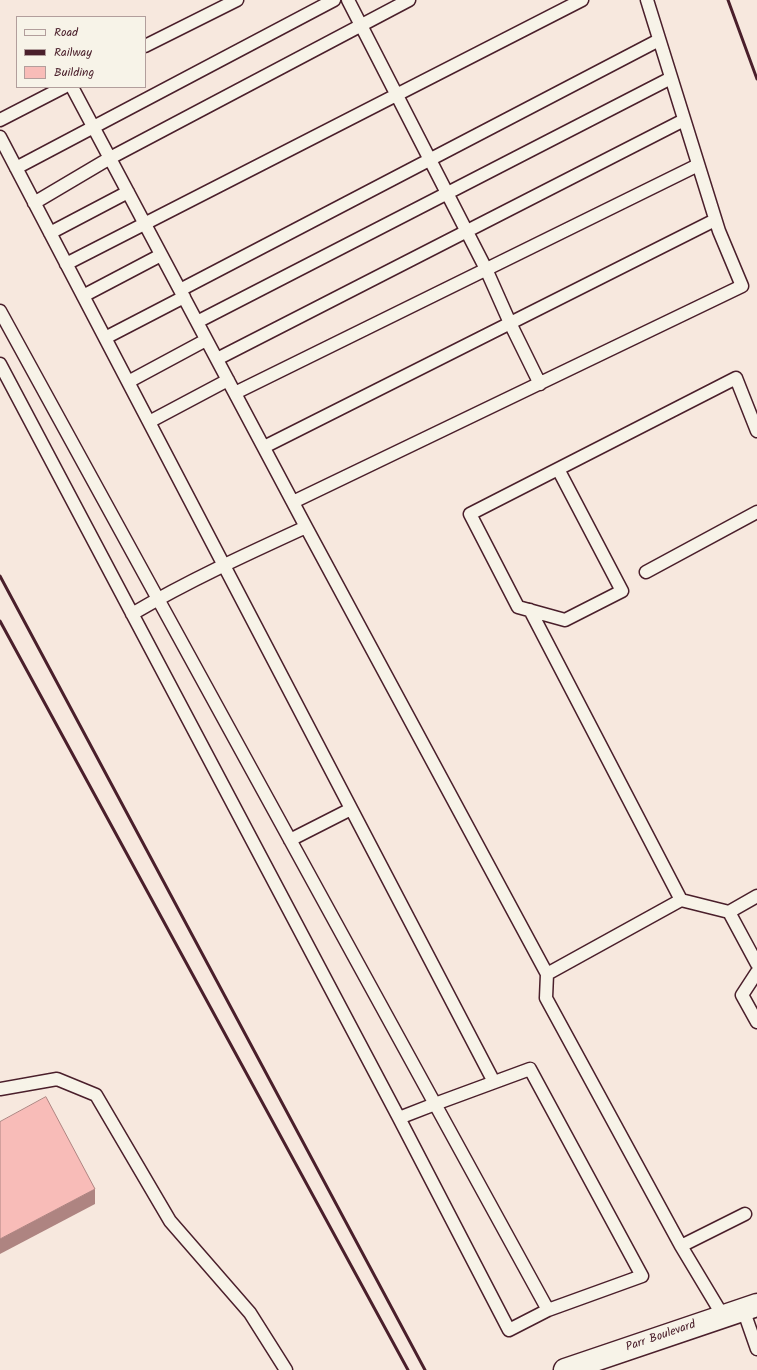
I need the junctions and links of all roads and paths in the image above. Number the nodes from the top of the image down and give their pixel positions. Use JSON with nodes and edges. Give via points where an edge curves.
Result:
{"nodes":[{"id":1,"x":237,"y":0,"type":"edge"},
{"id":2,"x":334,"y":0,"type":"edge"},
{"id":3,"x":348,"y":0,"type":"edge"},
{"id":4,"x":409,"y":0,"type":"edge"},
{"id":5,"x":582,"y":0,"type":"edge"},
{"id":6,"x":647,"y":0,"type":"edge"},
{"id":7,"x":361,"y":25,"type":"junction"},
{"id":8,"x":659,"y":40,"type":"junction"},
{"id":9,"x":146,"y":46,"type":"edge"},
{"id":10,"x":671,"y":78,"type":"junction"},
{"id":11,"x":62,"y":88,"type":"edge"},
{"id":12,"x":73,"y":88,"type":"edge"},
{"id":13,"x":398,"y":95,"type":"junction"},
{"id":14,"x":0,"y":120,"type":"edge"},
{"id":15,"x":684,"y":120,"type":"junction"},
{"id":16,"x":93,"y":126,"type":"junction"},
{"id":17,"x":0,"y":137,"type":"edge"},
{"id":18,"x":110,"y":158,"type":"junction"},
{"id":19,"x":431,"y":160,"type":"junction"},
{"id":20,"x":698,"y":165,"type":"junction"},
{"id":21,"x":16,"y":168,"type":"junction"},
{"id":22,"x":128,"y":192,"type":"junction"},
{"id":23,"x":448,"y":193,"type":"junction"},
{"id":24,"x":34,"y":203,"type":"junction"},
{"id":25,"x":715,"y":220,"type":"junction"},
{"id":26,"x":145,"y":224,"type":"junction"},
{"id":27,"x":467,"y":231,"type":"junction"},
{"id":28,"x":50,"y":233,"type":"junction"},
{"id":29,"x":161,"y":255,"type":"junction"},
{"id":30,"x":66,"y":264,"type":"junction"},
{"id":31,"x":486,"y":269,"type":"junction"},
{"id":32,"x":182,"y":294,"type":"junction"},
{"id":33,"x":83,"y":296,"type":"junction"},
{"id":34,"x":0,"y":311,"type":"edge"},
{"id":35,"x":197,"y":322,"type":"junction"},
{"id":36,"x":510,"y":323,"type":"junction"},
{"id":37,"x":105,"y":338,"type":"junction"},
{"id":38,"x":206,"y":340,"type":"junction"},
{"id":39,"x":217,"y":359,"type":"junction"},
{"id":40,"x":0,"y":364,"type":"edge"},
{"id":41,"x":228,"y":380,"type":"junction"},
{"id":42,"x":128,"y":382,"type":"junction"},
{"id":43,"x":540,"y":384,"type":"junction"},
{"id":44,"x":235,"y":393,"type":"junction"},
{"id":45,"x":149,"y":422,"type":"junction"},
{"id":46,"x":757,"y":431,"type":"edge"},
{"id":47,"x":264,"y":447,"type":"junction"},
{"id":48,"x":558,"y":469,"type":"junction"},
{"id":49,"x":293,"y":502,"type":"junction"},
{"id":50,"x":757,"y":512,"type":"edge"},
{"id":51,"x":306,"y":526,"type":"junction"},
{"id":52,"x":223,"y":565,"type":"junction"},
{"id":53,"x":646,"y":572,"type":"dead end"},
{"id":54,"x":158,"y":599,"type":"junction"},
{"id":55,"x":530,"y":610,"type":"junction"},
{"id":56,"x":132,"y":614,"type":"junction"},
{"id":57,"x":351,"y":809,"type":"junction"},
{"id":58,"x":290,"y":840,"type":"junction"},
{"id":59,"x":757,"y":896,"type":"edge"},
{"id":60,"x":681,"y":900,"type":"junction"},
{"id":61,"x":729,"y":912,"type":"junction"},
{"id":62,"x":757,"y":964,"type":"edge"},
{"id":63,"x":757,"y":972,"type":"edge"},
{"id":64,"x":548,"y":974,"type":"junction"},
{"id":65,"x":757,"y":1022,"type":"edge"},
{"id":66,"x":494,"y":1082,"type":"junction"},
{"id":67,"x":0,"y":1089,"type":"edge"},
{"id":68,"x":435,"y":1104,"type":"junction"},
{"id":69,"x":399,"y":1118,"type":"junction"},
{"id":70,"x":745,"y":1214,"type":"dead end"},
{"id":71,"x":681,"y":1246,"type":"junction"},
{"id":72,"x":750,"y":1307,"type":"edge"},
{"id":73,"x":548,"y":1310,"type":"junction"},
{"id":74,"x":722,"y":1316,"type":"junction"},
{"id":75,"x":757,"y":1349,"type":"edge"},
{"id":76,"x":286,"y":1370,"type":"edge"},
{"id":77,"x":565,"y":1370,"type":"edge"}],
"edges":[{"from":1,"to":9,"type":"lane"},
{"from":2,"to":16,"type":"lane"},
{"from":3,"to":7,"type":"lane"},
{"from":4,"to":7,"type":"lane"},
{"from":5,"to":13,"type":"lane"},
{"from":6,"to":8,"type":"lane"},
{"from":7,"to":13,"type":"lane"},
{"from":7,"to":18,"type":"lane"},
{"from":8,"to":10,"type":"lane"},
{"from":8,"to":19,"type":"lane"},
{"from":10,"to":15,"type":"lane"},
{"from":10,"to":23,"type":"lane"},
{"from":11,"to":14,"type":"lane"},
{"from":12,"to":16,"type":"lane"},
{"from":13,"to":19,"type":"lane"},
{"from":13,"to":26,"type":"lane"},
{"from":15,"to":20,"type":"lane"},
{"from":15,"to":27,"type":"lane"},
{"from":16,"to":18,"type":"lane"},
{"from":16,"to":21,"type":"lane"},
{"from":17,"to":21,"type":"lane"},
{"from":18,"to":22,"type":"lane"},
{"from":18,"to":24,"type":"lane"},
{"from":19,"to":23,"type":"lane"},
{"from":19,"to":32,"type":"lane"},
{"from":20,"to":25,"type":"lane"},
{"from":20,"to":31,"type":"lane"},
{"from":21,"to":24,"type":"lane"},
{"from":22,"to":26,"type":"lane"},
{"from":22,"to":28,"type":"lane"},
{"from":23,"to":27,"type":"lane"},
{"from":23,"to":35,"type":"lane"},
{"from":24,"to":28,"type":"lane"},
{"from":25,"to":36,"type":"lane"},
{"from":25,"to":43,"type":"lane","via":[[742,286]]},
{"from":26,"to":29,"type":"lane"},
{"from":26,"to":30,"type":"lane"},
{"from":27,"to":31,"type":"lane"},
{"from":27,"to":39,"type":"lane"},
{"from":28,"to":30,"type":"lane"},
{"from":29,"to":32,"type":"lane"},
{"from":29,"to":33,"type":"lane"},
{"from":30,"to":33,"type":"lane"},
{"from":31,"to":36,"type":"lane"},
{"from":31,"to":44,"type":"lane"},
{"from":32,"to":35,"type":"lane"},
{"from":32,"to":37,"type":"lane"},
{"from":33,"to":37,"type":"lane"},
{"from":34,"to":54,"type":"lane"},
{"from":35,"to":38,"type":"lane"},
{"from":36,"to":43,"type":"lane"},
{"from":36,"to":47,"type":"lane"},
{"from":37,"to":42,"type":"lane"},
{"from":38,"to":39,"type":"lane"},
{"from":38,"to":42,"type":"lane"},
{"from":39,"to":41,"type":"lane"},
{"from":40,"to":56,"type":"lane"},
{"from":41,"to":44,"type":"lane"},
{"from":41,"to":45,"type":"lane"},
{"from":42,"to":45,"type":"lane"},
{"from":43,"to":49,"type":"lane"},
{"from":44,"to":47,"type":"lane"},
{"from":45,"to":52,"type":"lane"},
{"from":46,"to":48,"type":"lane","via":[[736,378]]},
{"from":47,"to":49,"type":"lane"},
{"from":48,"to":55,"type":"lane","via":[[470,514],[518,607]]},
{"from":48,"to":55,"type":"lane","via":[[622,591],[566,620]]},
{"from":49,"to":51,"type":"lane"},
{"from":50,"to":53,"type":"lane"},
{"from":51,"to":52,"type":"lane"},
{"from":51,"to":64,"type":"lane"},
{"from":52,"to":54,"type":"lane"},
{"from":52,"to":57,"type":"lane"},
{"from":54,"to":56,"type":"lane"},
{"from":54,"to":58,"type":"lane"},
{"from":55,"to":60,"type":"lane"},
{"from":56,"to":69,"type":"lane"},
{"from":57,"to":58,"type":"lane"},
{"from":57,"to":66,"type":"lane"},
{"from":58,"to":68,"type":"lane"},
{"from":59,"to":61,"type":"lane"},
{"from":60,"to":61,"type":"lane"},
{"from":60,"to":64,"type":"lane"},
{"from":61,"to":62,"type":"lane"},
{"from":63,"to":65,"type":"lane","via":[[742,995]]},
{"from":64,"to":71,"type":"lane","via":[[546,998]]},
{"from":66,"to":68,"type":"lane"},
{"from":66,"to":73,"type":"lane","via":[[530,1069],[642,1276]]},
{"from":67,"to":76,"type":"lane","via":[[57,1079],[96,1095],[170,1221],[250,1313]]},
{"from":68,"to":69,"type":"lane"},
{"from":68,"to":73,"type":"lane"},
{"from":69,"to":73,"type":"lane","via":[[509,1330]]},
{"from":70,"to":71,"type":"lane"},
{"from":71,"to":74,"type":"lane"},
{"from":72,"to":74,"type":"street","name":"Parr Boulevard"},
{"from":72,"to":75,"type":"lane"},
{"from":74,"to":77,"type":"street","name":"Parr Boulevard"}]}
